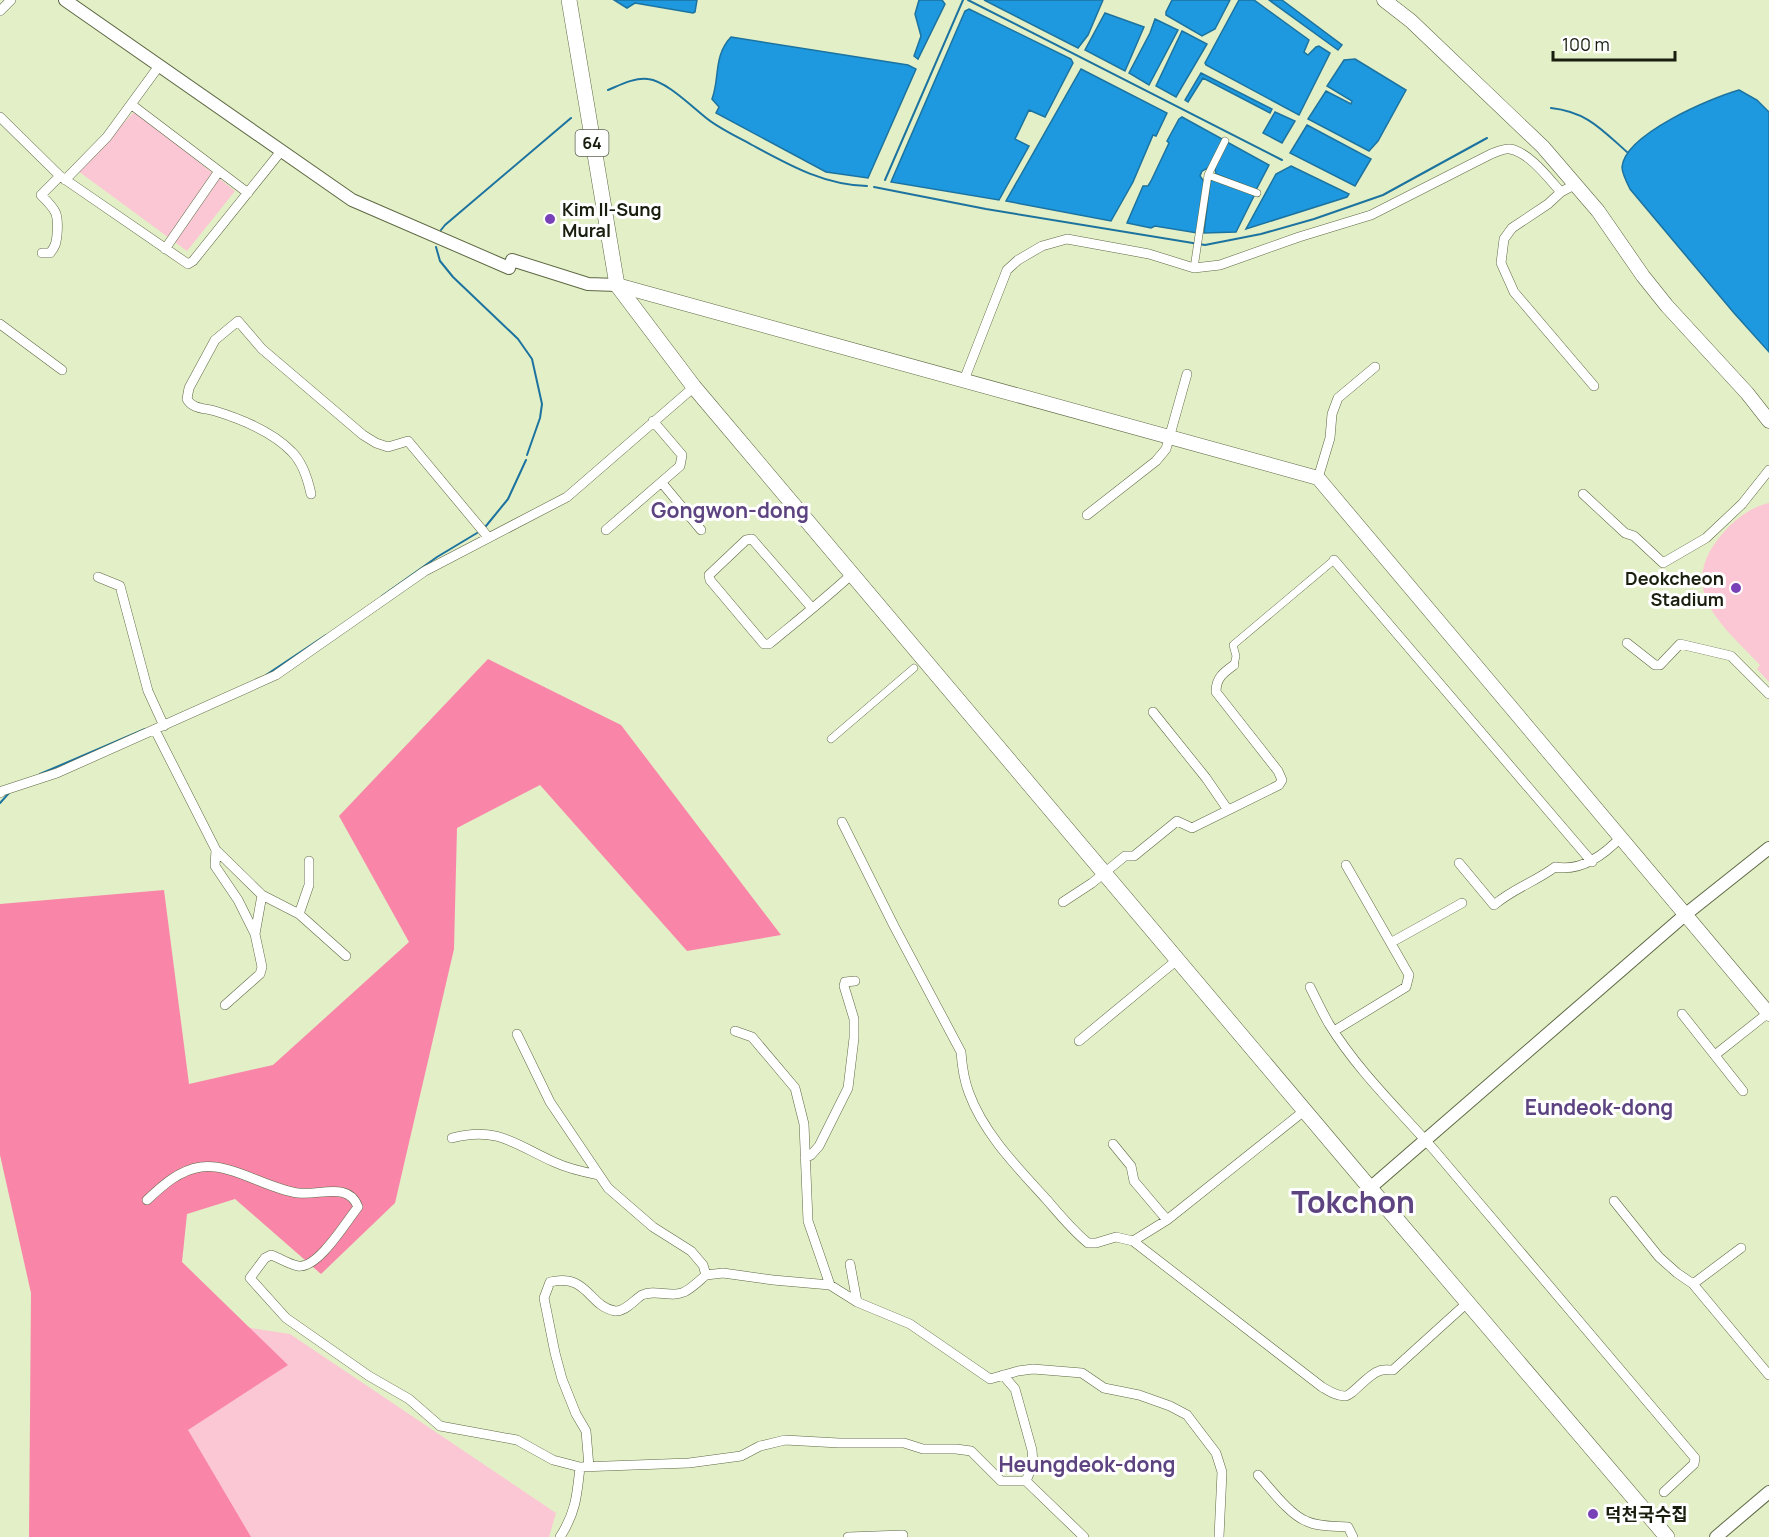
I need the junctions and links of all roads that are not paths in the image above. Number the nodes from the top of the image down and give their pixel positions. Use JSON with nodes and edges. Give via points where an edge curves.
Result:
{"nodes":[{"id":1,"x":11,"y":0,"type":"edge"},
{"id":2,"x":65,"y":0,"type":"edge"},
{"id":3,"x":569,"y":0,"type":"edge"},
{"id":4,"x":1384,"y":0,"type":"edge"},
{"id":5,"x":0,"y":11,"type":"edge"},
{"id":6,"x":159,"y":66,"type":"junction"},
{"id":7,"x":132,"y":105,"type":"junction"},
{"id":8,"x":0,"y":117,"type":"edge"},
{"id":9,"x":1225,"y":141,"type":"dead end"},
{"id":10,"x":282,"y":150,"type":"junction"},
{"id":11,"x":219,"y":171,"type":"junction"},
{"id":12,"x":1208,"y":175,"type":"junction"},
{"id":13,"x":62,"y":178,"type":"junction"},
{"id":14,"x":1574,"y":185,"type":"junction"},
{"id":15,"x":1561,"y":192,"type":"junction"},
{"id":16,"x":248,"y":193,"type":"junction"},
{"id":17,"x":1257,"y":193,"type":"dead end"},
{"id":18,"x":165,"y":249,"type":"junction"},
{"id":19,"x":42,"y":253,"type":"dead end"},
{"id":20,"x":1194,"y":268,"type":"junction"},
{"id":21,"x":617,"y":285,"type":"junction"},
{"id":22,"x":0,"y":324,"type":"edge"},
{"id":23,"x":1375,"y":368,"type":"dead end"},
{"id":24,"x":62,"y":370,"type":"dead end"},
{"id":25,"x":1187,"y":374,"type":"dead end"},
{"id":26,"x":964,"y":380,"type":"junction"},
{"id":27,"x":1594,"y":386,"type":"dead end"},
{"id":28,"x":694,"y":387,"type":"junction"},
{"id":29,"x":653,"y":421,"type":"junction"},
{"id":30,"x":1769,"y":421,"type":"edge"},
{"id":31,"x":1170,"y":437,"type":"junction"},
{"id":32,"x":1769,"y":470,"type":"edge"},
{"id":33,"x":1318,"y":477,"type":"junction"},
{"id":34,"x":662,"y":483,"type":"junction"},
{"id":35,"x":311,"y":494,"type":"dead end"},
{"id":36,"x":1583,"y":494,"type":"dead end"},
{"id":37,"x":1087,"y":514,"type":"dead end"},
{"id":38,"x":606,"y":530,"type":"dead end"},
{"id":39,"x":702,"y":530,"type":"dead end"},
{"id":40,"x":488,"y":537,"type":"junction"},
{"id":41,"x":1334,"y":560,"type":"joint"},
{"id":42,"x":852,"y":574,"type":"junction"},
{"id":43,"x":98,"y":577,"type":"dead end"},
{"id":44,"x":812,"y":608,"type":"junction"},
{"id":45,"x":1627,"y":643,"type":"dead end"},
{"id":46,"x":1234,"y":665,"type":"joint"},
{"id":47,"x":914,"y":668,"type":"dead end"},
{"id":48,"x":1769,"y":694,"type":"edge"},
{"id":49,"x":1153,"y":712,"type":"dead end"},
{"id":50,"x":160,"y":728,"type":"junction"},
{"id":51,"x":831,"y":739,"type":"dead end"},
{"id":52,"x":1,"y":790,"type":"edge"},
{"id":53,"x":1228,"y":810,"type":"junction"},
{"id":54,"x":842,"y":822,"type":"dead end"},
{"id":55,"x":1621,"y":837,"type":"junction"},
{"id":56,"x":1769,"y":848,"type":"edge"},
{"id":57,"x":216,"y":850,"type":"junction"},
{"id":58,"x":309,"y":861,"type":"dead end"},
{"id":59,"x":1592,"y":862,"type":"junction"},
{"id":60,"x":1459,"y":863,"type":"dead end"},
{"id":61,"x":1346,"y":865,"type":"dead end"},
{"id":62,"x":1104,"y":873,"type":"junction"},
{"id":63,"x":262,"y":896,"type":"junction"},
{"id":64,"x":1063,"y":902,"type":"dead end"},
{"id":65,"x":1462,"y":903,"type":"dead end"},
{"id":66,"x":298,"y":914,"type":"junction"},
{"id":67,"x":1686,"y":914,"type":"junction"},
{"id":68,"x":255,"y":934,"type":"junction"},
{"id":69,"x":1392,"y":942,"type":"junction"},
{"id":70,"x":346,"y":956,"type":"dead end"},
{"id":71,"x":1177,"y":960,"type":"junction"},
{"id":72,"x":855,"y":981,"type":"dead end"},
{"id":73,"x":1310,"y":987,"type":"dead end"},
{"id":74,"x":225,"y":1005,"type":"dead end"},
{"id":75,"x":1682,"y":1014,"type":"dead end"},
{"id":76,"x":1769,"y":1014,"type":"edge"},
{"id":77,"x":735,"y":1031,"type":"dead end"},
{"id":78,"x":1334,"y":1031,"type":"junction"},
{"id":79,"x":517,"y":1034,"type":"dead end"},
{"id":80,"x":1078,"y":1041,"type":"dead end"},
{"id":81,"x":1714,"y":1055,"type":"junction"},
{"id":82,"x":1743,"y":1091,"type":"dead end"},
{"id":83,"x":1304,"y":1111,"type":"junction"},
{"id":84,"x":452,"y":1138,"type":"dead end"},
{"id":85,"x":1425,"y":1140,"type":"junction"},
{"id":86,"x":1113,"y":1144,"type":"dead end"},
{"id":87,"x":805,"y":1158,"type":"junction"},
{"id":88,"x":599,"y":1175,"type":"junction"},
{"id":89,"x":1370,"y":1188,"type":"junction"},
{"id":90,"x":147,"y":1200,"type":"dead end"},
{"id":91,"x":1614,"y":1201,"type":"dead end"},
{"id":92,"x":1167,"y":1220,"type":"junction"},
{"id":93,"x":1132,"y":1241,"type":"junction"},
{"id":94,"x":1741,"y":1248,"type":"dead end"},
{"id":95,"x":850,"y":1264,"type":"dead end"},
{"id":96,"x":706,"y":1275,"type":"junction"},
{"id":97,"x":1693,"y":1284,"type":"junction"},
{"id":98,"x":830,"y":1285,"type":"junction"},
{"id":99,"x":857,"y":1302,"type":"junction"},
{"id":100,"x":1467,"y":1303,"type":"junction"},
{"id":101,"x":1003,"y":1375,"type":"junction"},
{"id":102,"x":1769,"y":1375,"type":"edge"},
{"id":103,"x":584,"y":1467,"type":"junction"},
{"id":104,"x":1258,"y":1475,"type":"dead end"},
{"id":105,"x":1026,"y":1481,"type":"junction"},
{"id":106,"x":1664,"y":1492,"type":"dead end"},
{"id":107,"x":1769,"y":1492,"type":"edge"},
{"id":108,"x":903,"y":1535,"type":"dead end"},
{"id":109,"x":560,"y":1537,"type":"edge"},
{"id":110,"x":848,"y":1537,"type":"edge"},
{"id":111,"x":1084,"y":1537,"type":"edge"},
{"id":112,"x":1219,"y":1537,"type":"edge"},
{"id":113,"x":1353,"y":1537,"type":"edge"},
{"id":114,"x":1667,"y":1537,"type":"edge"},
{"id":115,"x":1716,"y":1537,"type":"edge"}],
"edges":[{"from":1,"to":5,"type":"street"},
{"from":2,"to":6,"type":"street"},
{"from":3,"to":21,"type":"main road","number":"64"},
{"from":4,"to":14,"type":"main road","via":[[1512,116]]},
{"from":6,"to":7,"type":"street"},
{"from":6,"to":10,"type":"street"},
{"from":7,"to":11,"type":"street"},
{"from":7,"to":13,"type":"street","via":[[107,137]]},
{"from":8,"to":13,"type":"street"},
{"from":9,"to":12,"type":"street"},
{"from":10,"to":16,"type":"street"},
{"from":10,"to":21,"type":"street","via":[[352,200],[509,268],[512,260],[588,284]]},
{"from":11,"to":16,"type":"street"},
{"from":11,"to":18,"type":"street"},
{"from":12,"to":17,"type":"street"},
{"from":12,"to":20,"type":"street"},
{"from":13,"to":18,"type":"street"},
{"from":13,"to":19,"type":"street","via":[[40,195],[59,219],[56,246],[50,253]]},
{"from":14,"to":15,"type":"street"},
{"from":14,"to":30,"type":"main road","via":[[1598,211],[1667,306]]},
{"from":15,"to":20,"type":"street","via":[[1537,165],[1508,148],[1371,215],[1220,265]]},
{"from":15,"to":27,"type":"street","via":[[1512,228],[1504,239],[1501,263],[1514,292]]},
{"from":16,"to":18,"type":"street","via":[[193,261],[188,264]]},
{"from":20,"to":26,"type":"street","via":[[1149,254],[1067,239],[1042,246],[1006,270]]},
{"from":21,"to":26,"type":"main road"},
{"from":21,"to":28,"type":"main road"},
{"from":22,"to":24,"type":"street"},
{"from":23,"to":33,"type":"street","via":[[1338,398]]},
{"from":25,"to":31,"type":"street"},
{"from":26,"to":31,"type":"main road"},
{"from":28,"to":29,"type":"street"},
{"from":28,"to":42,"type":"main road"},
{"from":29,"to":34,"type":"street","via":[[682,455],[680,466]]},
{"from":29,"to":40,"type":"street","via":[[567,497]]},
{"from":31,"to":33,"type":"main road"},
{"from":31,"to":37,"type":"street","via":[[1156,461]]},
{"from":32,"to":36,"type":"street","via":[[1742,504],[1706,538],[1663,563]]},
{"from":33,"to":55,"type":"main road"},
{"from":34,"to":38,"type":"street"},
{"from":34,"to":39,"type":"street"},
{"from":35,"to":40,"type":"street","via":[[300,462],[280,442],[226,415],[189,404],[189,388],[215,340],[238,321],[262,349],[363,435],[388,447],[408,441]]},
{"from":40,"to":50,"type":"street","via":[[425,571],[276,675]]},
{"from":41,"to":46,"type":"street","via":[[1233,645]]},
{"from":41,"to":59,"type":"street"},
{"from":42,"to":44,"type":"street"},
{"from":42,"to":62,"type":"main road"},
{"from":43,"to":50,"type":"street","via":[[120,586]]},
{"from":44,"to":44,"type":"street","via":[[764,644],[709,575],[752,538]]},
{"from":45,"to":48,"type":"street","via":[[1660,666],[1680,644],[1731,656]]},
{"from":46,"to":53,"type":"street","via":[[1219,676],[1216,692],[1281,780],[1279,785]]},
{"from":47,"to":51,"type":"street"},
{"from":49,"to":53,"type":"street"},
{"from":50,"to":52,"type":"street","via":[[57,773]]},
{"from":50,"to":57,"type":"street"},
{"from":53,"to":62,"type":"street","via":[[1192,828],[1177,821],[1134,856],[1125,856]]},
{"from":54,"to":93,"type":"street","via":[[961,1052],[969,1094],[1004,1152],[1088,1243],[1116,1237]]},
{"from":55,"to":59,"type":"street"},
{"from":55,"to":67,"type":"main road"},
{"from":56,"to":67,"type":"street"},
{"from":57,"to":63,"type":"street"},
{"from":57,"to":68,"type":"street","via":[[215,866]]},
{"from":58,"to":66,"type":"street","via":[[309,885]]},
{"from":59,"to":60,"type":"street","via":[[1555,867],[1494,905]]},
{"from":61,"to":69,"type":"street"},
{"from":62,"to":64,"type":"street"},
{"from":62,"to":71,"type":"main road"},
{"from":63,"to":66,"type":"street"},
{"from":63,"to":68,"type":"street"},
{"from":65,"to":69,"type":"street"},
{"from":66,"to":70,"type":"street"},
{"from":67,"to":76,"type":"main road"},
{"from":67,"to":85,"type":"street"},
{"from":68,"to":74,"type":"street","via":[[260,974]]},
{"from":69,"to":78,"type":"street","via":[[1409,975],[1406,987]]},
{"from":71,"to":80,"type":"street"},
{"from":71,"to":83,"type":"main road"},
{"from":72,"to":87,"type":"street","via":[[844,982],[854,1019],[848,1088],[819,1146]]},
{"from":73,"to":78,"type":"street"},
{"from":75,"to":81,"type":"street"},
{"from":76,"to":81,"type":"street"},
{"from":77,"to":87,"type":"street","via":[[752,1036],[795,1088],[804,1124]]},
{"from":78,"to":85,"type":"street"},
{"from":79,"to":88,"type":"street","via":[[550,1102]]},
{"from":81,"to":82,"type":"street"},
{"from":83,"to":89,"type":"main road"},
{"from":83,"to":92,"type":"street"},
{"from":84,"to":88,"type":"street","via":[[476,1133],[501,1137],[575,1171]]},
{"from":85,"to":89,"type":"street"},
{"from":85,"to":106,"type":"street","via":[[1695,1458],[1694,1464]]},
{"from":86,"to":92,"type":"street","via":[[1131,1166],[1134,1181]]},
{"from":87,"to":98,"type":"street","via":[[808,1221]]},
{"from":88,"to":96,"type":"street","via":[[608,1188],[653,1227],[691,1251]]},
{"from":89,"to":100,"type":"main road"},
{"from":90,"to":103,"type":"street","via":[[168,1181],[201,1167],[222,1169],[299,1194],[349,1193],[358,1208],[313,1262],[297,1266],[271,1256],[250,1278],[286,1318],[409,1399],[440,1426],[517,1440],[554,1460]]},
{"from":91,"to":97,"type":"street","via":[[1659,1257]]},
{"from":92,"to":93,"type":"street"},
{"from":93,"to":100,"type":"street","via":[[1335,1394],[1352,1395],[1361,1382],[1380,1370],[1393,1370]]},
{"from":94,"to":97,"type":"street"},
{"from":95,"to":99,"type":"street"},
{"from":96,"to":98,"type":"street","via":[[723,1273]]},
{"from":96,"to":103,"type":"street","via":[[684,1292],[644,1294],[617,1311],[572,1281],[550,1282],[544,1298],[562,1378],[586,1431]]},
{"from":97,"to":102,"type":"street"},
{"from":98,"to":99,"type":"street"},
{"from":99,"to":101,"type":"street","via":[[910,1324],[990,1379]]},
{"from":100,"to":114,"type":"main road"},
{"from":101,"to":105,"type":"street","via":[[1015,1389],[1030,1440],[1033,1464]]},
{"from":101,"to":112,"type":"street","via":[[1033,1369],[1082,1373],[1104,1388],[1139,1395],[1187,1415],[1216,1453],[1222,1472]]},
{"from":103,"to":105,"type":"street","via":[[688,1463],[741,1456],[785,1440],[904,1443],[923,1449],[971,1451],[1001,1481]]},
{"from":103,"to":109,"type":"street","via":[[574,1513]]},
{"from":104,"to":113,"type":"street","via":[[1305,1521],[1348,1527]]},
{"from":105,"to":111,"type":"street"},
{"from":107,"to":115,"type":"street"},
{"from":108,"to":110,"type":"street"}]}
